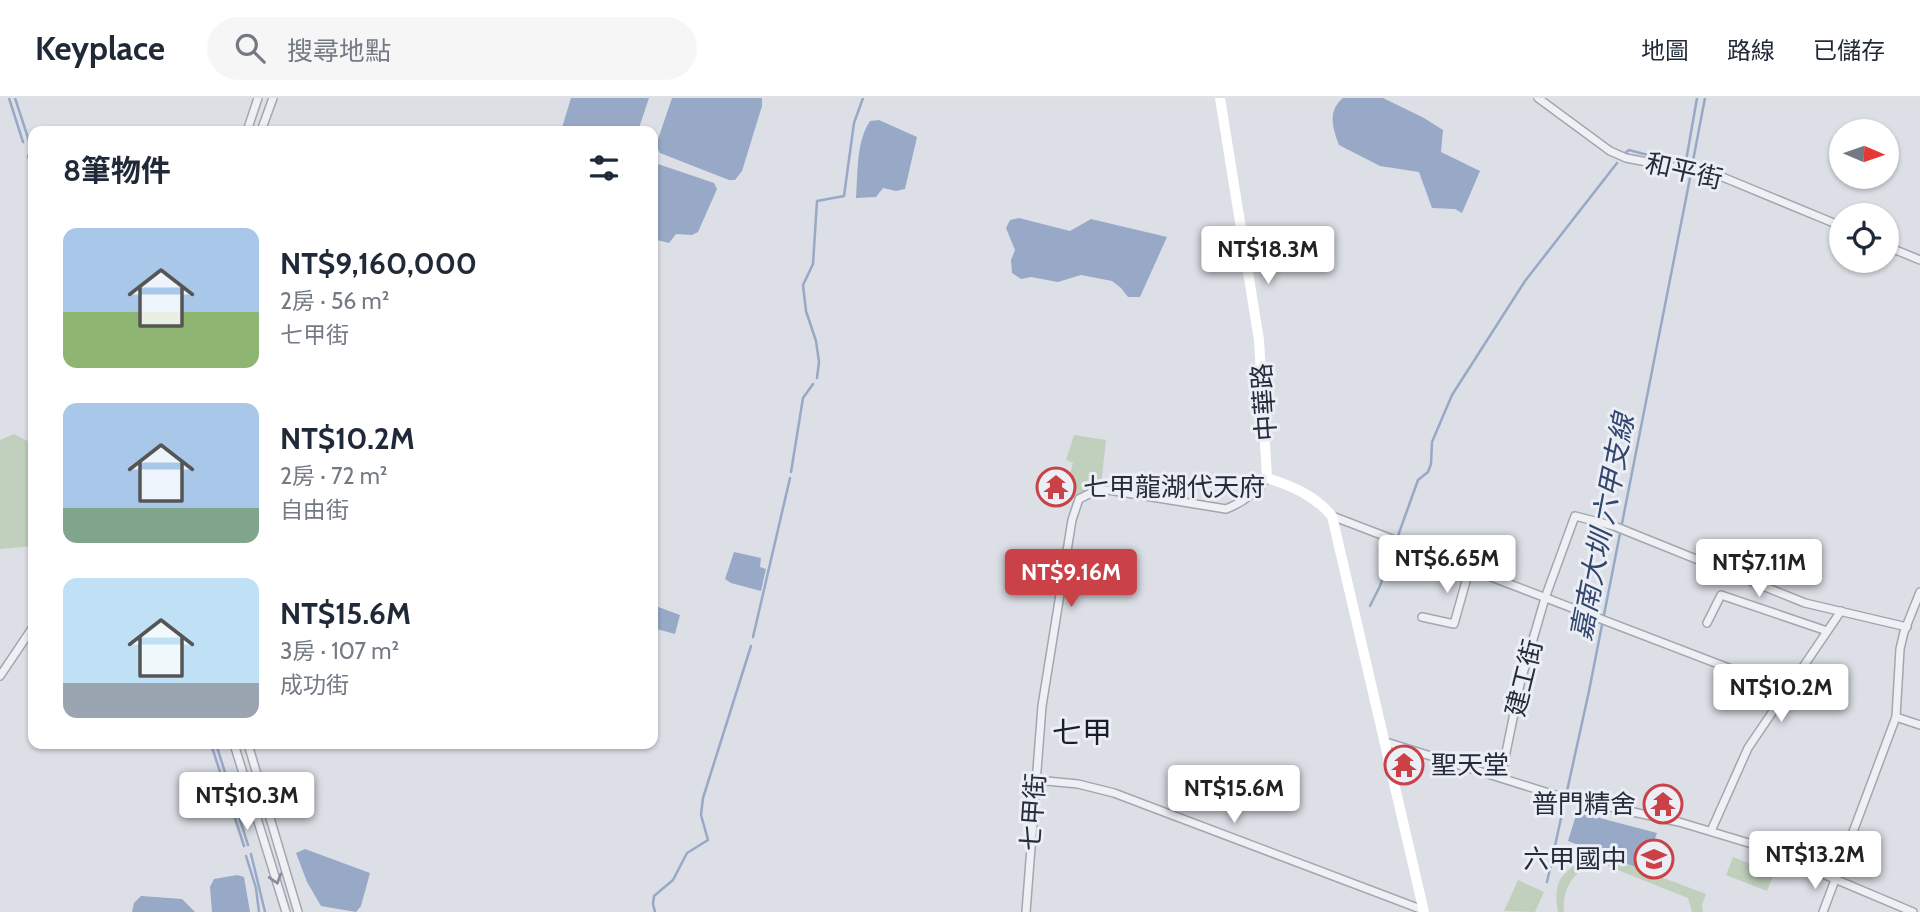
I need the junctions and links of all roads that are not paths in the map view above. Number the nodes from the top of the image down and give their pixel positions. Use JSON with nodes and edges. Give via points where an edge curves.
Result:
{"nodes":[{"id":1,"x":258,"y":98,"type":"edge"},
{"id":2,"x":272,"y":98,"type":"edge"},
{"id":3,"x":1220,"y":98,"type":"edge"},
{"id":4,"x":1538,"y":98,"type":"edge"},
{"id":5,"x":249,"y":126,"type":"edge"},
{"id":6,"x":263,"y":126,"type":"edge"},
{"id":7,"x":1829,"y":221,"type":"edge"},
{"id":8,"x":1899,"y":251,"type":"edge"},
{"id":9,"x":1920,"y":260,"type":"edge"},
{"id":10,"x":1267,"y":478,"type":"junction"},
{"id":11,"x":1332,"y":516,"type":"junction"},
{"id":12,"x":1470,"y":567,"type":"junction"},
{"id":13,"x":1920,"y":592,"type":"edge"},
{"id":14,"x":1545,"y":598,"type":"junction"},
{"id":15,"x":1841,"y":611,"type":"junction"},
{"id":16,"x":1422,"y":617,"type":"dead end"},
{"id":17,"x":1707,"y":623,"type":"dead end"},
{"id":18,"x":1907,"y":627,"type":"junction"},
{"id":19,"x":1827,"y":631,"type":"junction"},
{"id":20,"x":28,"y":634,"type":"edge"},
{"id":21,"x":0,"y":676,"type":"edge"},
{"id":22,"x":1786,"y":690,"type":"junction"},
{"id":23,"x":1896,"y":716,"type":"junction"},
{"id":24,"x":1920,"y":725,"type":"edge"},
{"id":25,"x":1386,"y":742,"type":"junction"},
{"id":26,"x":236,"y":749,"type":"edge"},
{"id":27,"x":249,"y":749,"type":"edge"},
{"id":28,"x":1501,"y":777,"type":"junction"},
{"id":29,"x":1036,"y":780,"type":"junction"},
{"id":30,"x":1712,"y":831,"type":"junction"},
{"id":31,"x":1834,"y":879,"type":"junction"},
{"id":32,"x":1424,"y":911,"type":"edge"},
{"id":33,"x":286,"y":912,"type":"edge"},
{"id":34,"x":298,"y":912,"type":"edge"},
{"id":35,"x":1026,"y":912,"type":"edge"},
{"id":36,"x":1823,"y":912,"type":"edge"},
{"id":37,"x":1913,"y":912,"type":"edge"}],
"edges":[{"from":1,"to":5,"type":"street"},
{"from":2,"to":6,"type":"street"},
{"from":3,"to":10,"type":"street","name":"中華路","via":[[1257,319]]},
{"from":4,"to":7,"type":"street","name":"和平街","via":[[1626,158],[1720,176]]},
{"from":8,"to":9,"type":"street"},
{"from":10,"to":11,"type":"street","name":"中華路","via":[[1311,496]]},
{"from":10,"to":29,"type":"street","name":"七甲街","via":[[1226,509],[1108,490],[1079,499],[1047,666]]},
{"from":11,"to":12,"type":"street"},
{"from":11,"to":25,"type":"street"},
{"from":12,"to":14,"type":"street"},
{"from":12,"to":16,"type":"street","via":[[1454,624]]},
{"from":13,"to":18,"type":"street"},
{"from":14,"to":15,"type":"street","name":"建工街","via":[[1575,516],[1621,529],[1805,603]]},
{"from":14,"to":22,"type":"street"},
{"from":14,"to":28,"type":"street","name":"建工街","via":[[1520,684]]},
{"from":15,"to":18,"type":"street","name":"建工街"},
{"from":15,"to":19,"type":"street"},
{"from":17,"to":19,"type":"street","via":[[1721,595]]},
{"from":18,"to":23,"type":"street","via":[[1900,649]]},
{"from":19,"to":22,"type":"street"},
{"from":20,"to":21,"type":"street"},
{"from":22,"to":30,"type":"street","via":[[1748,747]]},
{"from":23,"to":24,"type":"street"},
{"from":23,"to":31,"type":"street"},
{"from":25,"to":28,"type":"street"},
{"from":25,"to":32,"type":"street"},
{"from":26,"to":33,"type":"street","one_way":true},
{"from":27,"to":34,"type":"street"},
{"from":28,"to":30,"type":"street"},
{"from":29,"to":32,"type":"street","via":[[1114,793]]},
{"from":29,"to":35,"type":"street","name":"七甲街"},
{"from":30,"to":31,"type":"street"},
{"from":31,"to":36,"type":"street"},
{"from":31,"to":37,"type":"street"}]}
